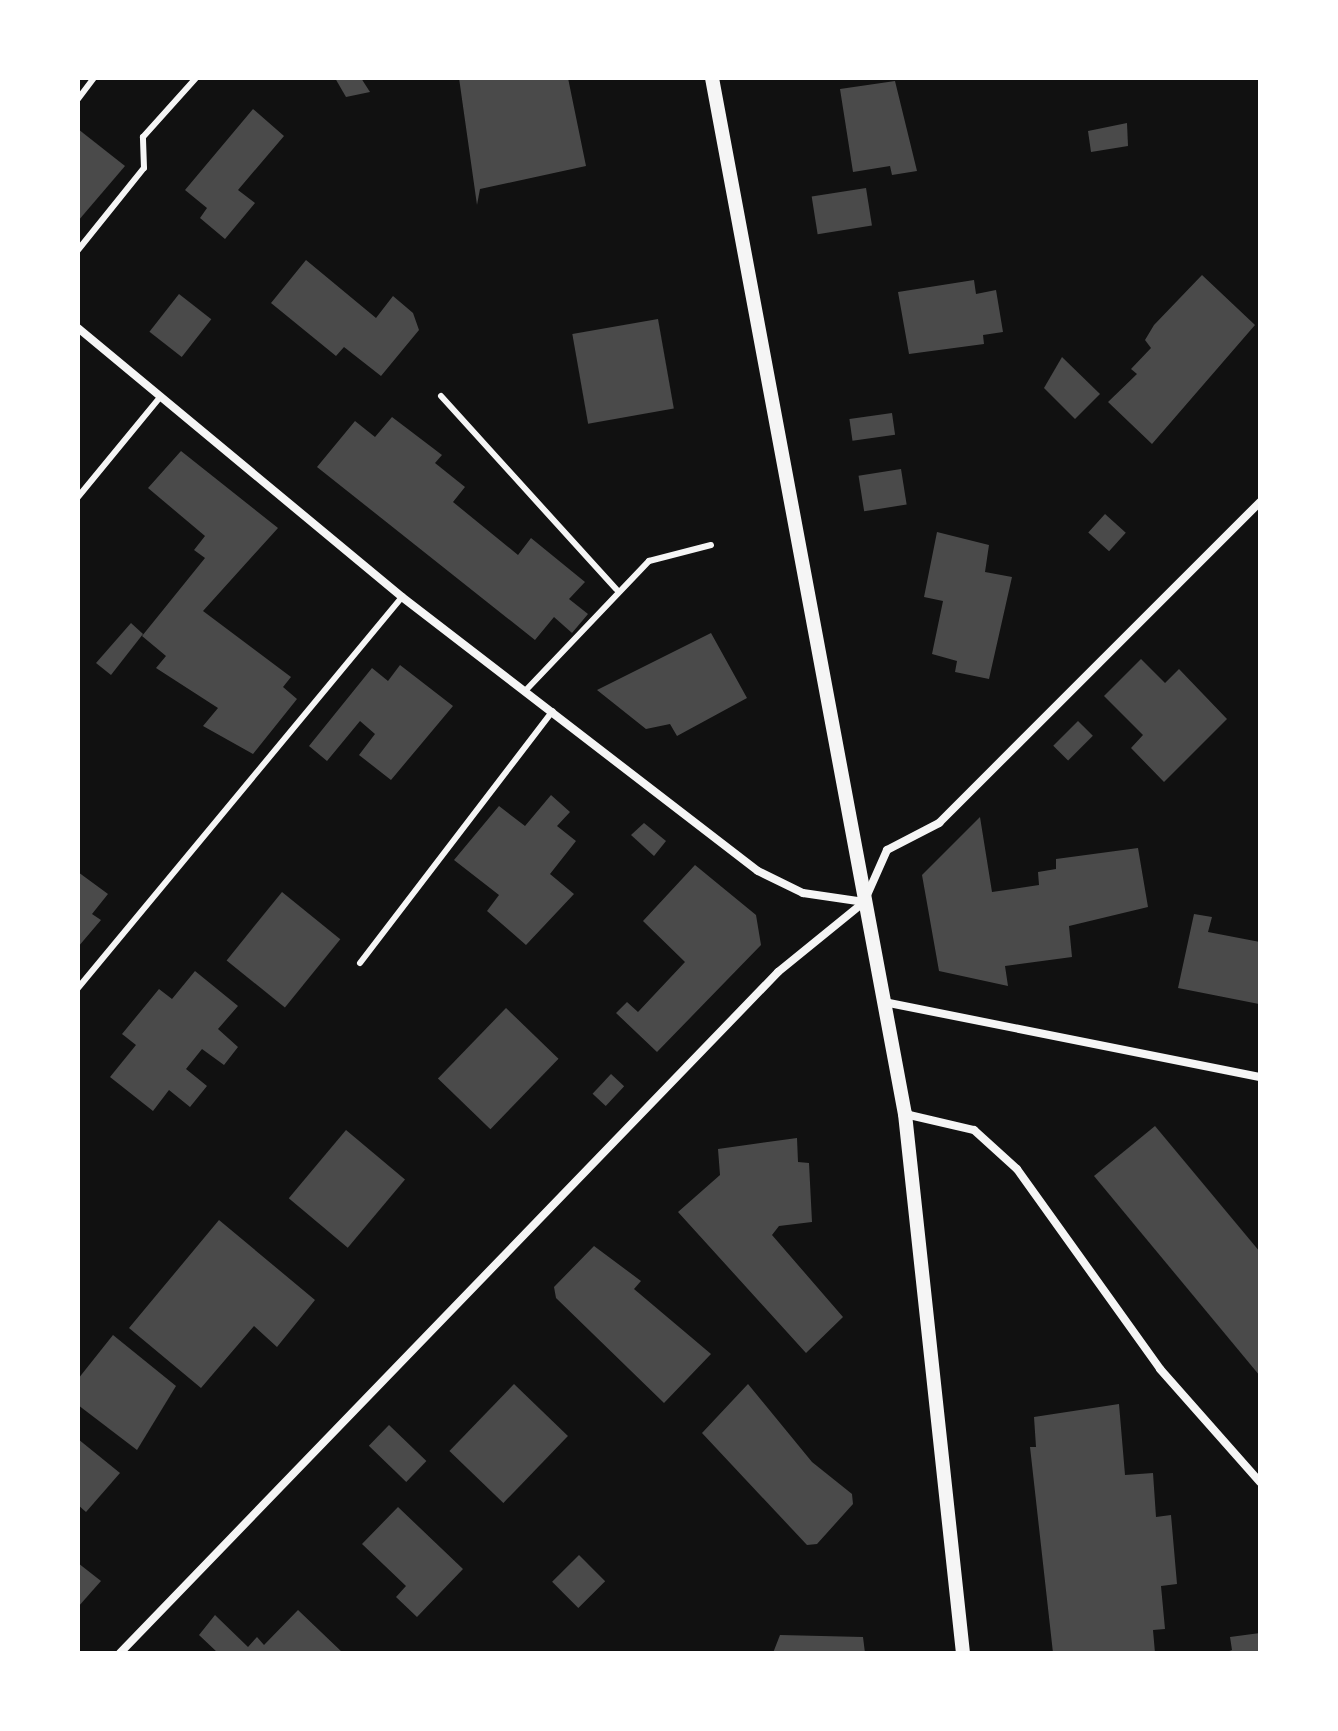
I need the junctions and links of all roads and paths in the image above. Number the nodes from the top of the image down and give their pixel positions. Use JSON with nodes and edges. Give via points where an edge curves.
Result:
{"nodes":[{"id":1,"x":94,"y":78,"type":"edge"},
{"id":2,"x":196,"y":78,"type":"edge"},
{"id":3,"x":712,"y":78,"type":"edge"},
{"id":4,"x":78,"y":99,"type":"edge"},
{"id":5,"x":78,"y":250,"type":"edge"},
{"id":6,"x":78,"y":328,"type":"edge"},
{"id":7,"x":441,"y":396,"type":"dead end"},
{"id":8,"x":160,"y":397,"type":"junction"},
{"id":9,"x":78,"y":497,"type":"edge"},
{"id":10,"x":1260,"y":502,"type":"edge"},
{"id":11,"x":711,"y":545,"type":"dead end"},
{"id":12,"x":616,"y":589,"type":"junction"},
{"id":13,"x":402,"y":597,"type":"junction"},
{"id":14,"x":527,"y":689,"type":"junction"},
{"id":15,"x":554,"y":710,"type":"junction"},
{"id":16,"x":864,"y":902,"type":"junction"},
{"id":17,"x":360,"y":963,"type":"dead end"},
{"id":18,"x":78,"y":988,"type":"edge"},
{"id":19,"x":884,"y":1002,"type":"junction"},
{"id":20,"x":1260,"y":1077,"type":"edge"},
{"id":21,"x":905,"y":1114,"type":"junction"},
{"id":22,"x":1260,"y":1482,"type":"edge"},
{"id":23,"x":120,"y":1653,"type":"edge"},
{"id":24,"x":963,"y":1653,"type":"edge"}],
"edges":[{"from":1,"to":4,"type":"lane"},
{"from":2,"to":5,"type":"lane","via":[[143,137],[144,168]]},
{"from":3,"to":16,"type":"street"},
{"from":6,"to":8,"type":"street"},
{"from":7,"to":12,"type":"lane"},
{"from":8,"to":9,"type":"lane"},
{"from":8,"to":13,"type":"street"},
{"from":10,"to":16,"type":"street","via":[[939,823],[887,850]]},
{"from":11,"to":12,"type":"lane","via":[[649,561]]},
{"from":12,"to":14,"type":"lane"},
{"from":13,"to":14,"type":"street"},
{"from":13,"to":18,"type":"lane"},
{"from":14,"to":15,"type":"street"},
{"from":15,"to":16,"type":"street","via":[[758,871],[803,893]]},
{"from":15,"to":17,"type":"lane"},
{"from":16,"to":19,"type":"street"},
{"from":16,"to":23,"type":"street","via":[[778,972]]},
{"from":19,"to":20,"type":"street"},
{"from":19,"to":21,"type":"street"},
{"from":21,"to":22,"type":"street","via":[[974,1130],[1017,1169],[1160,1369]]},
{"from":21,"to":24,"type":"street"}]}
